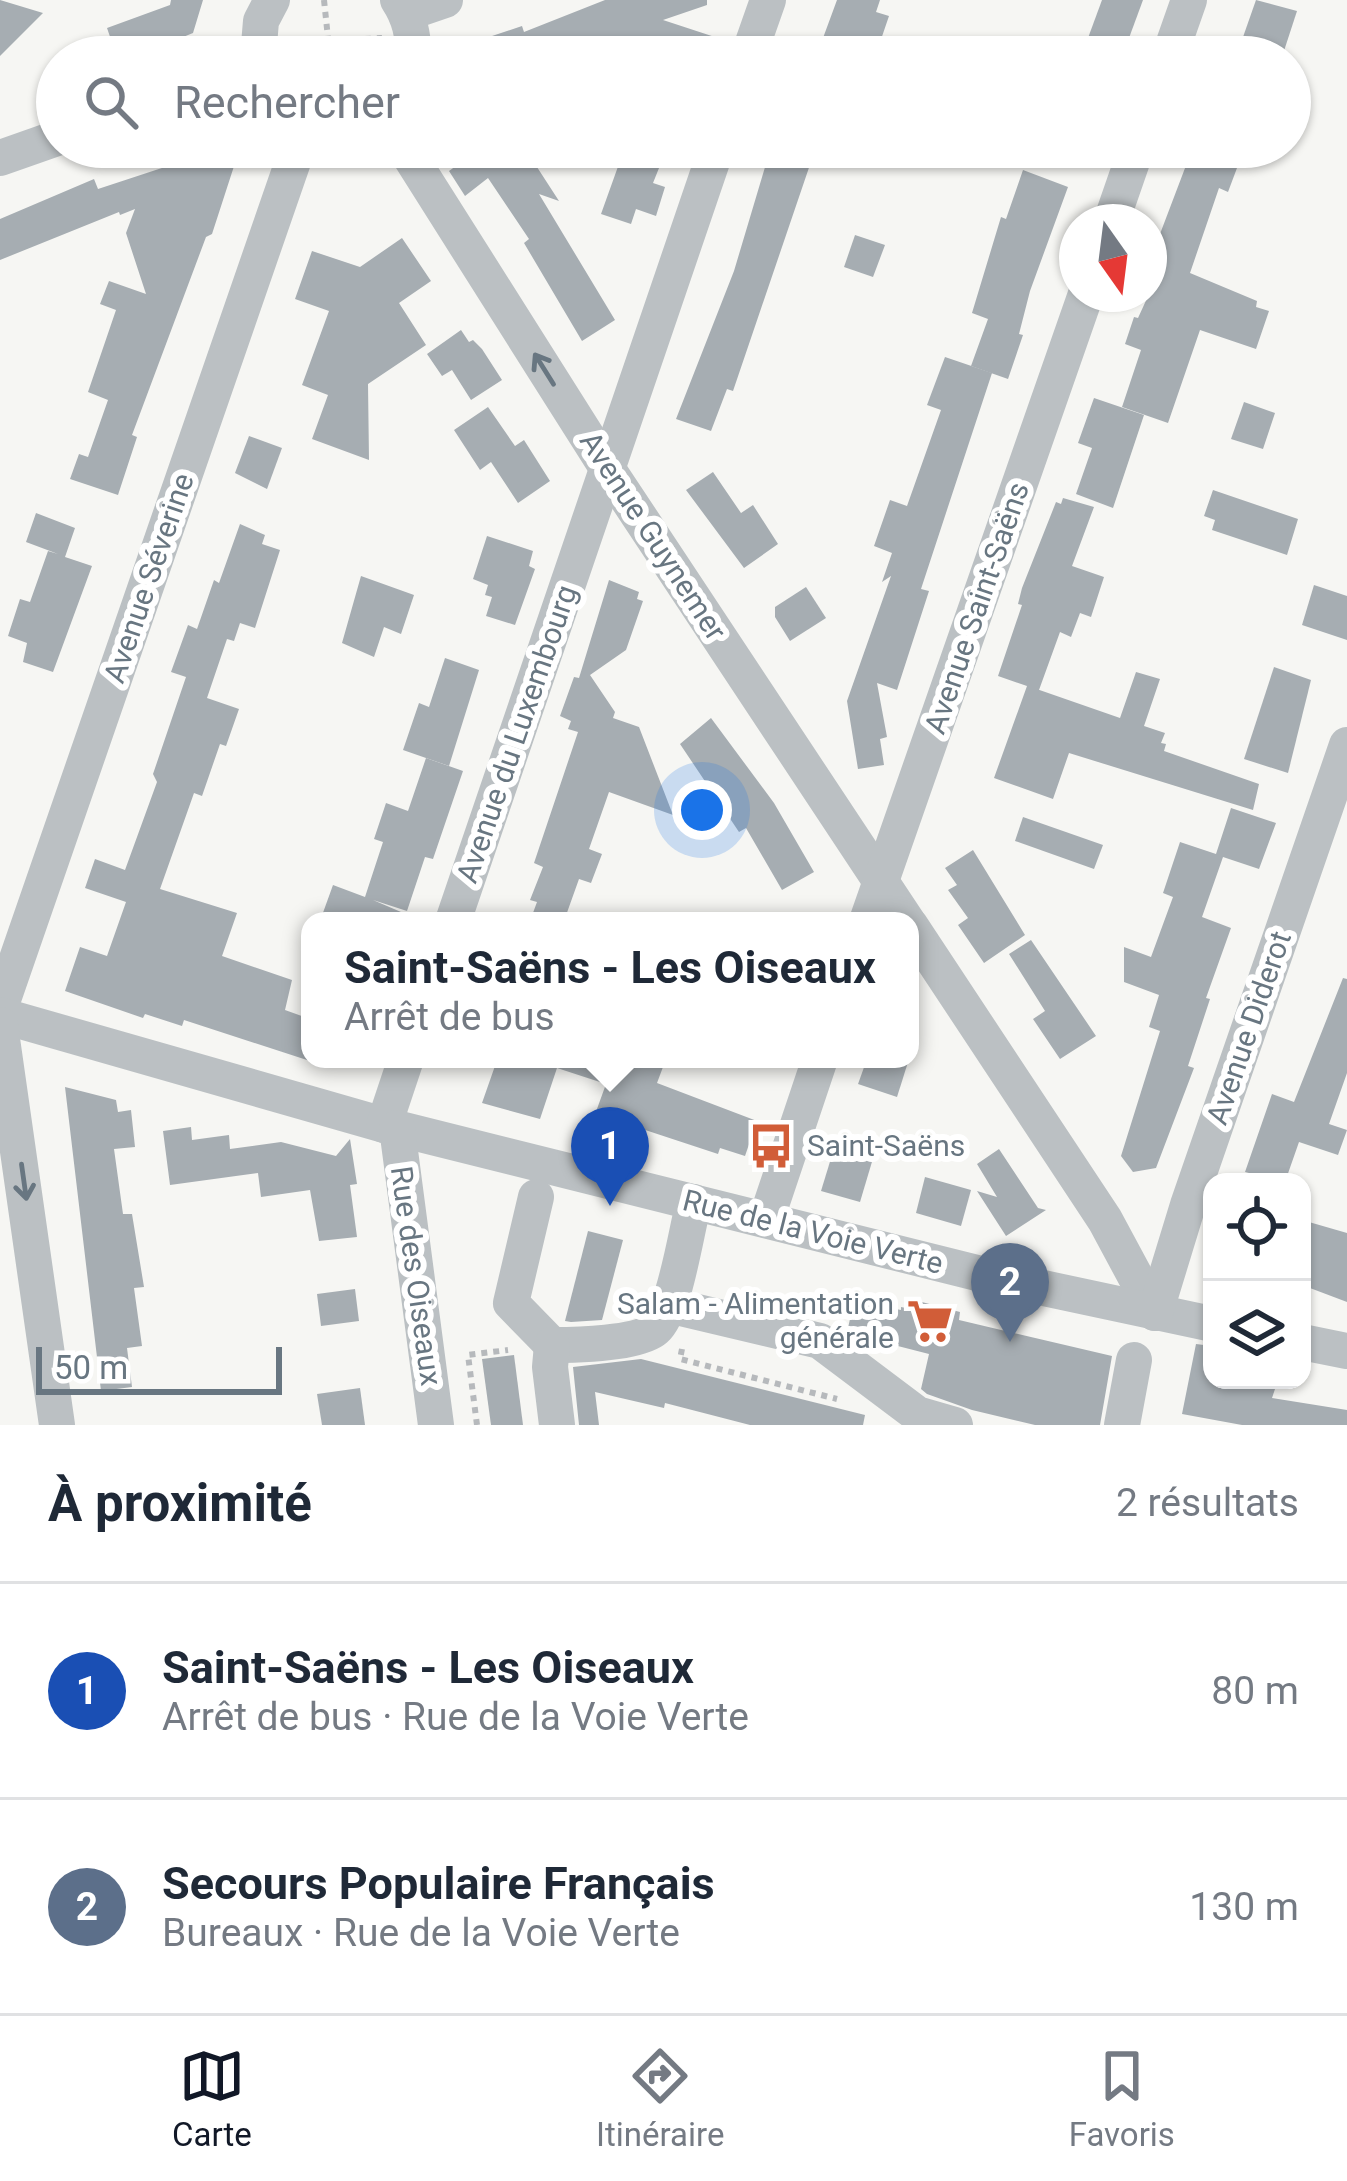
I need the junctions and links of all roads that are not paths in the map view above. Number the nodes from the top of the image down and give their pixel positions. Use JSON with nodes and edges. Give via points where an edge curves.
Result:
{"nodes":[{"id":1,"x":272,"y":0,"type":"edge"},
{"id":2,"x":446,"y":0,"type":"edge"},
{"id":3,"x":768,"y":0,"type":"edge"},
{"id":4,"x":1189,"y":0,"type":"edge"},
{"id":5,"x":402,"y":6,"type":"edge"},
{"id":6,"x":260,"y":36,"type":"edge"},
{"id":7,"x":413,"y":36,"type":"edge"},
{"id":8,"x":755,"y":36,"type":"edge"},
{"id":9,"x":1176,"y":36,"type":"edge"},
{"id":10,"x":36,"y":145,"type":"edge"},
{"id":11,"x":0,"y":158,"type":"edge"},
{"id":12,"x":291,"y":168,"type":"edge"},
{"id":13,"x":417,"y":168,"type":"edge"},
{"id":14,"x":710,"y":168,"type":"edge"},
{"id":15,"x":1130,"y":168,"type":"edge"},
{"id":16,"x":1117,"y":204,"type":"edge"},
{"id":17,"x":1080,"y":312,"type":"edge"},
{"id":18,"x":607,"y":468,"type":"junction"},
{"id":19,"x":1347,"y":745,"type":"edge"},
{"id":20,"x":880,"y":881,"type":"junction"},
{"id":21,"x":456,"y":912,"type":"edge"},
{"id":22,"x":870,"y":912,"type":"edge"},
{"id":23,"x":901,"y":912,"type":"edge"},
{"id":24,"x":919,"y":938,"type":"edge"},
{"id":25,"x":0,"y":1012,"type":"edge"},
{"id":26,"x":0,"y":1024,"type":"edge"},
{"id":27,"x":404,"y":1068,"type":"edge"},
{"id":28,"x":817,"y":1068,"type":"edge"},
{"id":29,"x":390,"y":1126,"type":"junction"},
{"id":30,"x":536,"y":1197,"type":"dead end"},
{"id":31,"x":694,"y":1202,"type":"junction"},
{"id":32,"x":766,"y":1220,"type":"junction"},
{"id":33,"x":680,"y":1307,"type":"junction"},
{"id":34,"x":1155,"y":1313,"type":"junction"},
{"id":35,"x":1203,"y":1322,"type":"edge"},
{"id":36,"x":1311,"y":1344,"type":"edge"},
{"id":37,"x":552,"y":1345,"type":"junction"},
{"id":38,"x":1347,"y":1352,"type":"edge"},
{"id":39,"x":1134,"y":1360,"type":"dead end"},
{"id":40,"x":915,"y":1419,"type":"edge"},
{"id":41,"x":57,"y":1425,"type":"edge"},
{"id":42,"x":436,"y":1425,"type":"edge"},
{"id":43,"x":557,"y":1425,"type":"edge"},
{"id":44,"x":955,"y":1425,"type":"edge"},
{"id":45,"x":1122,"y":1425,"type":"edge"}],
"edges":[{"from":1,"to":6,"type":"street"},
{"from":2,"to":5,"type":"street"},
{"from":3,"to":8,"type":"street"},
{"from":4,"to":9,"type":"street"},
{"from":5,"to":7,"type":"street"},
{"from":10,"to":11,"type":"street"},
{"from":12,"to":25,"type":"street","name":"Avenue Séverine"},
{"from":18,"to":13,"type":"street","name":"Avenue Guynemer","one_way":true},
{"from":14,"to":18,"type":"street","name":"Avenue du Luxembourg"},
{"from":15,"to":16,"type":"street"},
{"from":17,"to":20,"type":"street","name":"Avenue Saint-Saëns"},
{"from":18,"to":20,"type":"street","name":"Avenue Guynemer"},
{"from":18,"to":21,"type":"street","name":"Avenue du Luxembourg"},
{"from":19,"to":34,"type":"street","name":"Avenue Diderot"},
{"from":20,"to":22,"type":"street","name":"Avenue Saint-Saëns"},
{"from":20,"to":23,"type":"street","name":"Avenue Guynemer"},
{"from":24,"to":34,"type":"street","name":"Avenue Guynemer","via":[[1105,1220]]},
{"from":25,"to":29,"type":"street","name":"Rue de la Voie Verte"},
{"from":26,"to":41,"type":"street","one_way":true},
{"from":27,"to":29,"type":"street"},
{"from":28,"to":32,"type":"street"},
{"from":29,"to":31,"type":"street","name":"Rue de la Voie Verte"},
{"from":29,"to":42,"type":"street","name":"Rue des Oiseaux"},
{"from":30,"to":37,"type":"street","via":[[511,1303]]},
{"from":31,"to":32,"type":"street","name":"Rue de la Voie Verte"},
{"from":31,"to":33,"type":"street"},
{"from":32,"to":34,"type":"street","name":"Rue de la Voie Verte"},
{"from":33,"to":37,"type":"street","via":[[647,1334]]},
{"from":33,"to":40,"type":"street","via":[[820,1341]]},
{"from":34,"to":35,"type":"street","name":"Rue de la Voie Verte"},
{"from":36,"to":38,"type":"street"},
{"from":37,"to":43,"type":"street"},
{"from":39,"to":45,"type":"street"},
{"from":40,"to":44,"type":"street"}]}
